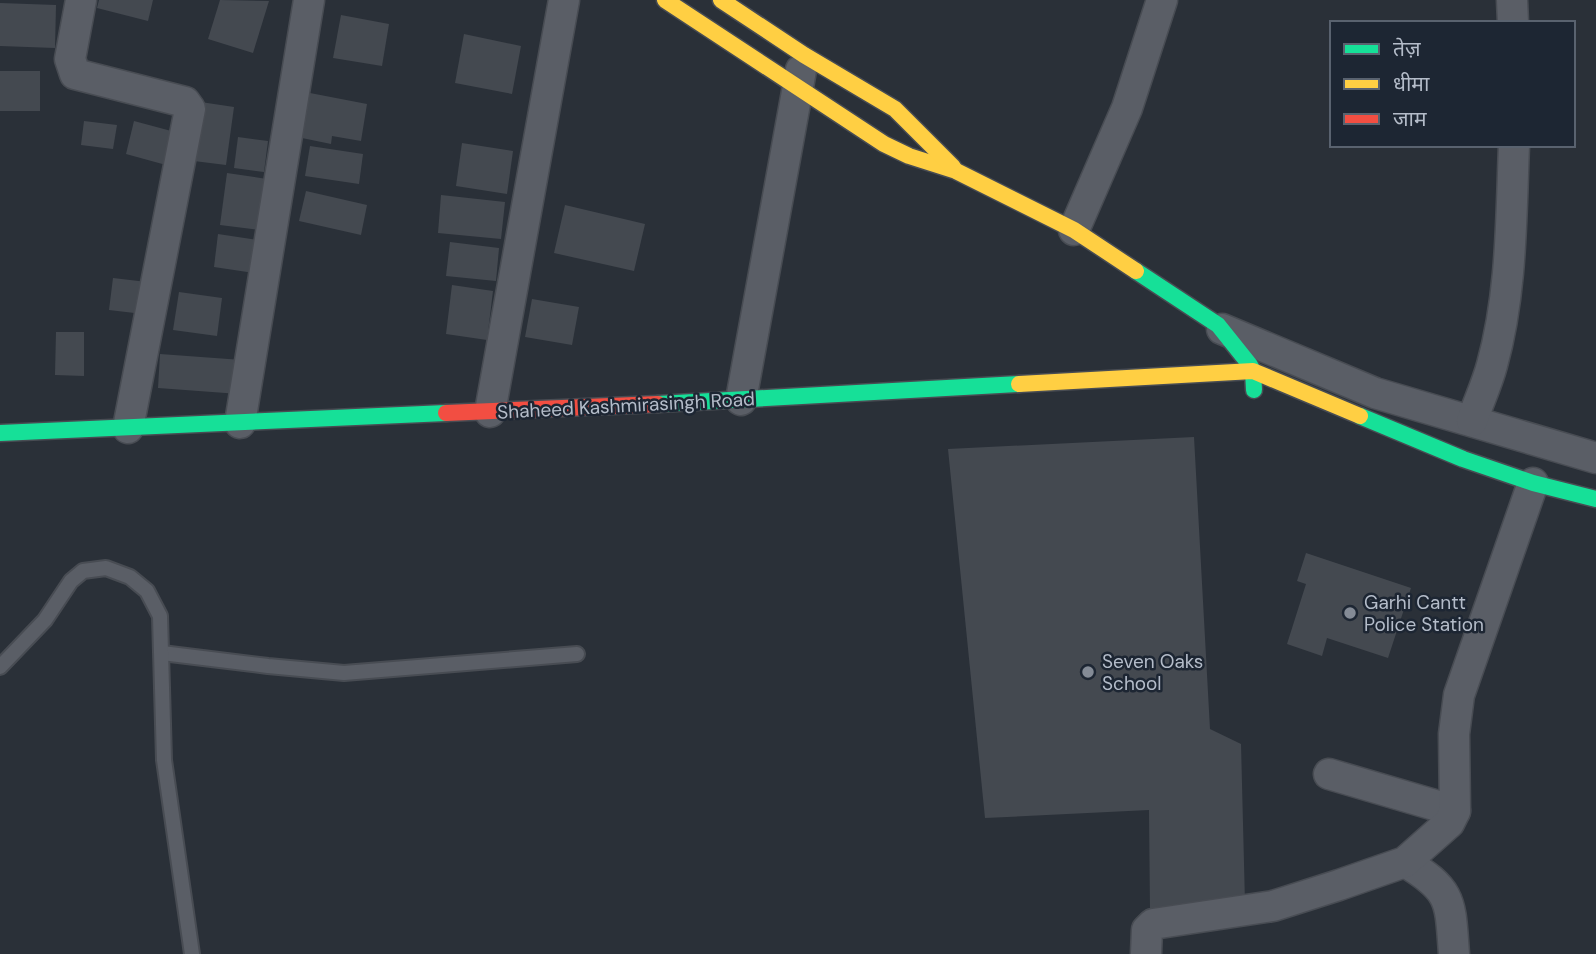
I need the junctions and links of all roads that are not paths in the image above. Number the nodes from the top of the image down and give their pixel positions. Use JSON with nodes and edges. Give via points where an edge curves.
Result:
{"nodes":[{"id":1,"x":81,"y":0,"type":"edge"},
{"id":2,"x":309,"y":0,"type":"edge"},
{"id":3,"x":564,"y":0,"type":"edge"},
{"id":4,"x":665,"y":0,"type":"edge"},
{"id":5,"x":721,"y":0,"type":"edge"},
{"id":6,"x":1162,"y":0,"type":"edge"},
{"id":7,"x":1511,"y":0,"type":"edge"},
{"id":8,"x":1513,"y":21,"type":"edge"},
{"id":9,"x":804,"y":55,"type":"junction"},
{"id":10,"x":798,"y":88,"type":"junction"},
{"id":11,"x":1514,"y":147,"type":"edge"},
{"id":12,"x":957,"y":171,"type":"junction"},
{"id":13,"x":1074,"y":230,"type":"junction"},
{"id":14,"x":1222,"y":329,"type":"junction"},
{"id":15,"x":1253,"y":371,"type":"junction"},
{"id":16,"x":1280,"y":384,"type":"junction"},
{"id":17,"x":741,"y":400,"type":"junction"},
{"id":18,"x":490,"y":412,"type":"junction"},
{"id":19,"x":1472,"y":421,"type":"junction"},
{"id":20,"x":240,"y":422,"type":"junction"},
{"id":21,"x":128,"y":428,"type":"junction"},
{"id":22,"x":0,"y":433,"type":"edge"},
{"id":23,"x":1596,"y":458,"type":"edge"},
{"id":24,"x":1533,"y":483,"type":"junction"},
{"id":25,"x":1596,"y":499,"type":"edge"},
{"id":26,"x":162,"y":653,"type":"junction"},
{"id":27,"x":577,"y":654,"type":"dead end"},
{"id":28,"x":0,"y":667,"type":"edge"},
{"id":29,"x":1329,"y":774,"type":"dead end"},
{"id":30,"x":1455,"y":811,"type":"junction"},
{"id":31,"x":1405,"y":862,"type":"junction"},
{"id":32,"x":192,"y":954,"type":"edge"},
{"id":33,"x":1146,"y":954,"type":"edge"},
{"id":34,"x":1454,"y":954,"type":"edge"}],
"edges":[{"from":1,"to":21,"type":"street","via":[[69,59],[75,74],[185,102],[190,109]]},
{"from":2,"to":20,"type":"street"},
{"from":3,"to":18,"type":"street"},
{"from":4,"to":10,"type":"street"},
{"from":5,"to":9,"type":"street"},
{"from":6,"to":13,"type":"street","via":[[1127,108]]},
{"from":7,"to":8,"type":"street"},
{"from":9,"to":10,"type":"street"},
{"from":9,"to":12,"type":"street","via":[[895,109]]},
{"from":10,"to":12,"type":"street","via":[[884,144]]},
{"from":10,"to":17,"type":"street"},
{"from":11,"to":19,"type":"street","via":[[1506,291],[1492,365]]},
{"from":12,"to":13,"type":"street"},
{"from":13,"to":14,"type":"street"},
{"from":14,"to":15,"type":"street"},
{"from":14,"to":19,"type":"street","via":[[1375,393]]},
{"from":15,"to":16,"type":"street"},
{"from":15,"to":16,"type":"street","via":[[1247,392]]},
{"from":15,"to":17,"type":"street","name":"Shaheed Kashmirasingh Road"},
{"from":16,"to":24,"type":"street"},
{"from":17,"to":18,"type":"street","name":"Shaheed Kashmirasingh Road"},
{"from":18,"to":20,"type":"street","name":"Shaheed Kashmirasingh Road"},
{"from":19,"to":23,"type":"street"},
{"from":20,"to":21,"type":"street","name":"Shaheed Kashmirasingh Road"},
{"from":21,"to":22,"type":"street","name":"Shaheed Kashmirasingh Road"},
{"from":24,"to":25,"type":"street"},
{"from":24,"to":30,"type":"street","via":[[1459,695],[1454,734]]},
{"from":26,"to":27,"type":"lane","via":[[344,673]]},
{"from":26,"to":28,"type":"lane","via":[[160,616],[146,590],[130,577],[106,568],[83,571],[71,581],[45,620]]},
{"from":26,"to":32,"type":"lane","via":[[164,760]]},
{"from":29,"to":30,"type":"street"},
{"from":30,"to":31,"type":"street","via":[[1450,823]]},
{"from":31,"to":33,"type":"street","via":[[1273,906],[1153,925],[1147,930]]},
{"from":31,"to":34,"type":"street","via":[[1437,883],[1446,895]]}]}
